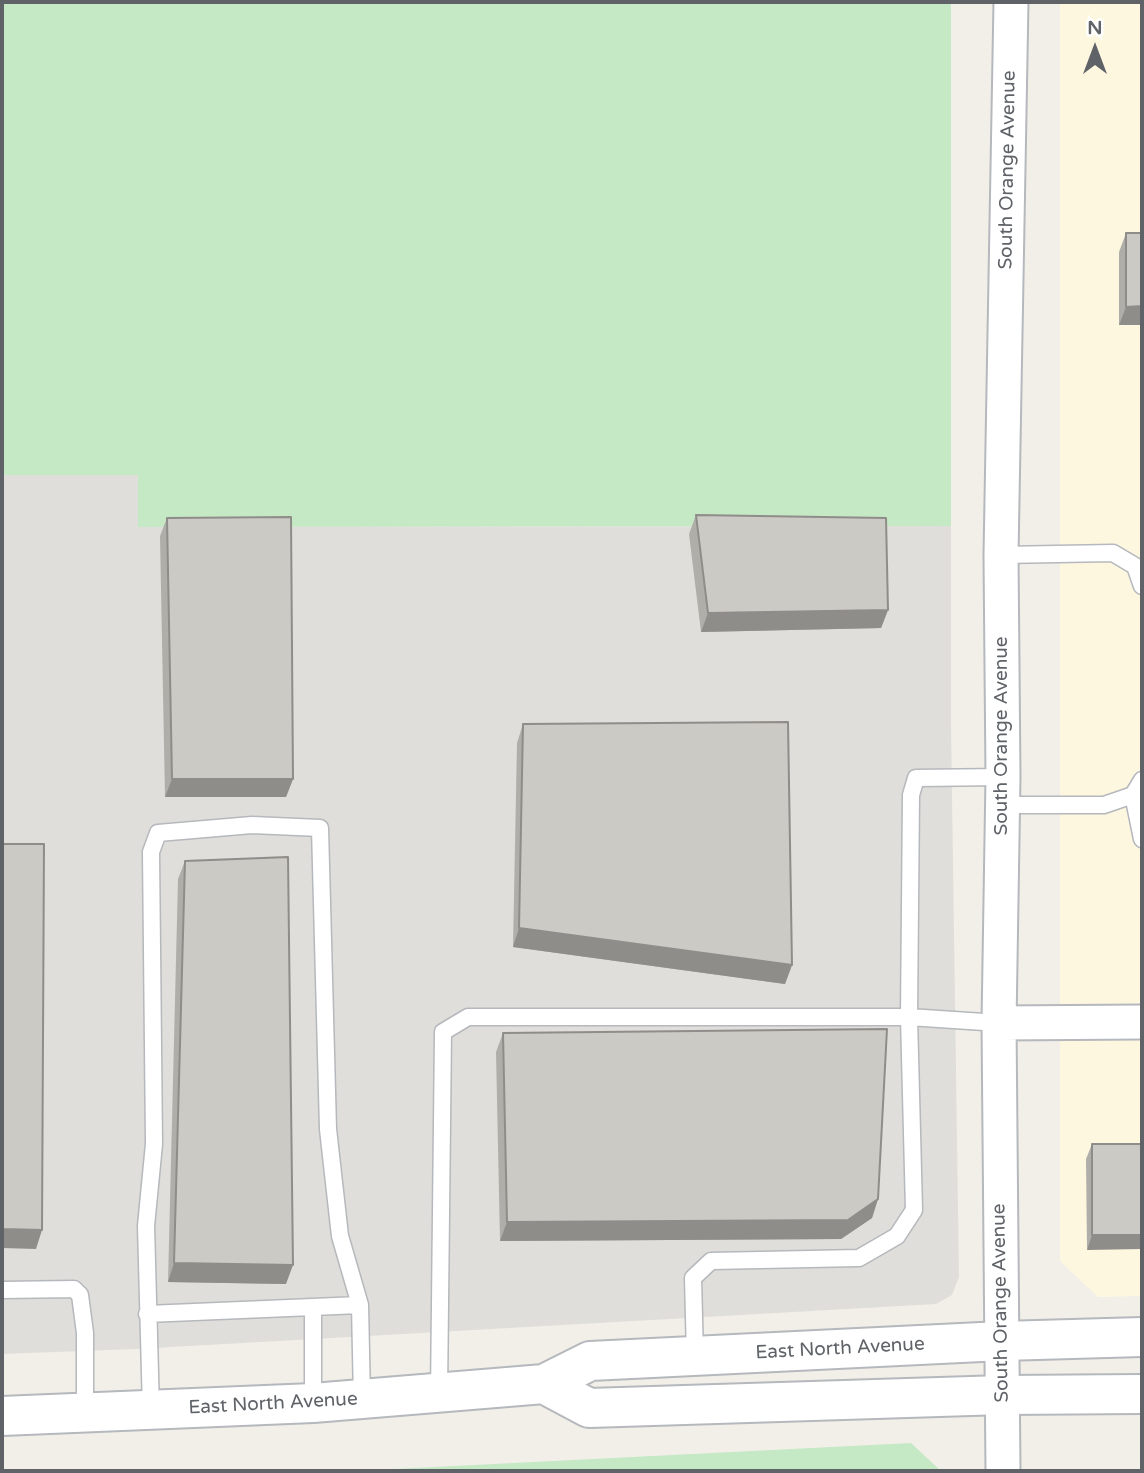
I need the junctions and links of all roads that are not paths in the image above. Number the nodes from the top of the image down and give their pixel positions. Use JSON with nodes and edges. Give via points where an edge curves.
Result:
{"nodes":[{"id":1,"x":1011,"y":2,"type":"edge"},
{"id":2,"x":1001,"y":555,"type":"junction"},
{"id":3,"x":1139,"y":562,"type":"edge"},
{"id":4,"x":1142,"y":586,"type":"edge"},
{"id":5,"x":1138,"y":787,"type":"edge"},
{"id":6,"x":1003,"y":791,"type":"junction"},
{"id":7,"x":1142,"y":839,"type":"edge"},
{"id":8,"x":909,"y":1017,"type":"junction"},
{"id":9,"x":1142,"y":1022,"type":"edge"},
{"id":10,"x":999,"y":1023,"type":"junction"},
{"id":11,"x":2,"y":1290,"type":"edge"},
{"id":12,"x":360,"y":1305,"type":"junction"},
{"id":13,"x":313,"y":1307,"type":"junction"},
{"id":14,"x":147,"y":1314,"type":"junction"},
{"id":15,"x":1142,"y":1337,"type":"edge"},
{"id":16,"x":1002,"y":1341,"type":"junction"},
{"id":17,"x":695,"y":1356,"type":"junction"},
{"id":18,"x":544,"y":1384,"type":"junction"},
{"id":19,"x":439,"y":1394,"type":"junction"},
{"id":20,"x":1142,"y":1394,"type":"edge"},
{"id":21,"x":1003,"y":1395,"type":"junction"},
{"id":22,"x":362,"y":1400,"type":"junction"},
{"id":23,"x":313,"y":1404,"type":"junction"},
{"id":24,"x":152,"y":1410,"type":"junction"},
{"id":25,"x":85,"y":1413,"type":"junction"},
{"id":26,"x":2,"y":1416,"type":"edge"},
{"id":27,"x":1003,"y":1471,"type":"edge"}],
"edges":[{"from":1,"to":2,"type":"street","name":"South Orange Avenue"},
{"from":2,"to":3,"type":"lane","via":[[1113,553]]},
{"from":2,"to":6,"type":"street","name":"South Orange Avenue"},
{"from":3,"to":4,"type":"lane"},
{"from":5,"to":6,"type":"lane","via":[[1104,805]]},
{"from":5,"to":7,"type":"lane"},
{"from":6,"to":8,"type":"lane","via":[[916,778],[911,795]]},
{"from":6,"to":10,"type":"street","name":"South Orange Avenue"},
{"from":8,"to":10,"type":"lane"},
{"from":8,"to":17,"type":"lane","via":[[914,1210],[897,1236],[859,1258],[711,1261],[693,1278]]},
{"from":8,"to":19,"type":"lane","via":[[468,1017],[443,1032]]},
{"from":9,"to":10,"type":"street"},
{"from":10,"to":16,"type":"street","name":"South Orange Avenue"},
{"from":11,"to":25,"type":"lane","via":[[74,1289],[80,1295]]},
{"from":12,"to":13,"type":"lane"},
{"from":12,"to":14,"type":"lane","via":[[340,1236],[328,1129],[320,828],[251,825],[158,833],[151,852],[154,1144],[146,1226]]},
{"from":12,"to":22,"type":"lane"},
{"from":13,"to":14,"type":"lane"},
{"from":13,"to":23,"type":"lane"},
{"from":14,"to":24,"type":"lane"},
{"from":15,"to":16,"type":"street","name":"East North Avenue"},
{"from":16,"to":17,"type":"street","name":"East North Avenue"},
{"from":16,"to":21,"type":"street","name":"South Orange Avenue"},
{"from":17,"to":18,"type":"street","name":"East North Avenue","via":[[590,1362]]},
{"from":18,"to":19,"type":"street","name":"East North Avenue"},
{"from":18,"to":21,"type":"street","via":[[589,1408]]},
{"from":19,"to":22,"type":"street","name":"East North Avenue"},
{"from":20,"to":21,"type":"street"},
{"from":21,"to":27,"type":"street","name":"South Orange Avenue"},
{"from":22,"to":23,"type":"street","name":"East North Avenue"},
{"from":23,"to":24,"type":"street","name":"East North Avenue"},
{"from":24,"to":25,"type":"street","name":"East North Avenue"},
{"from":25,"to":26,"type":"street","name":"East North Avenue"}]}
